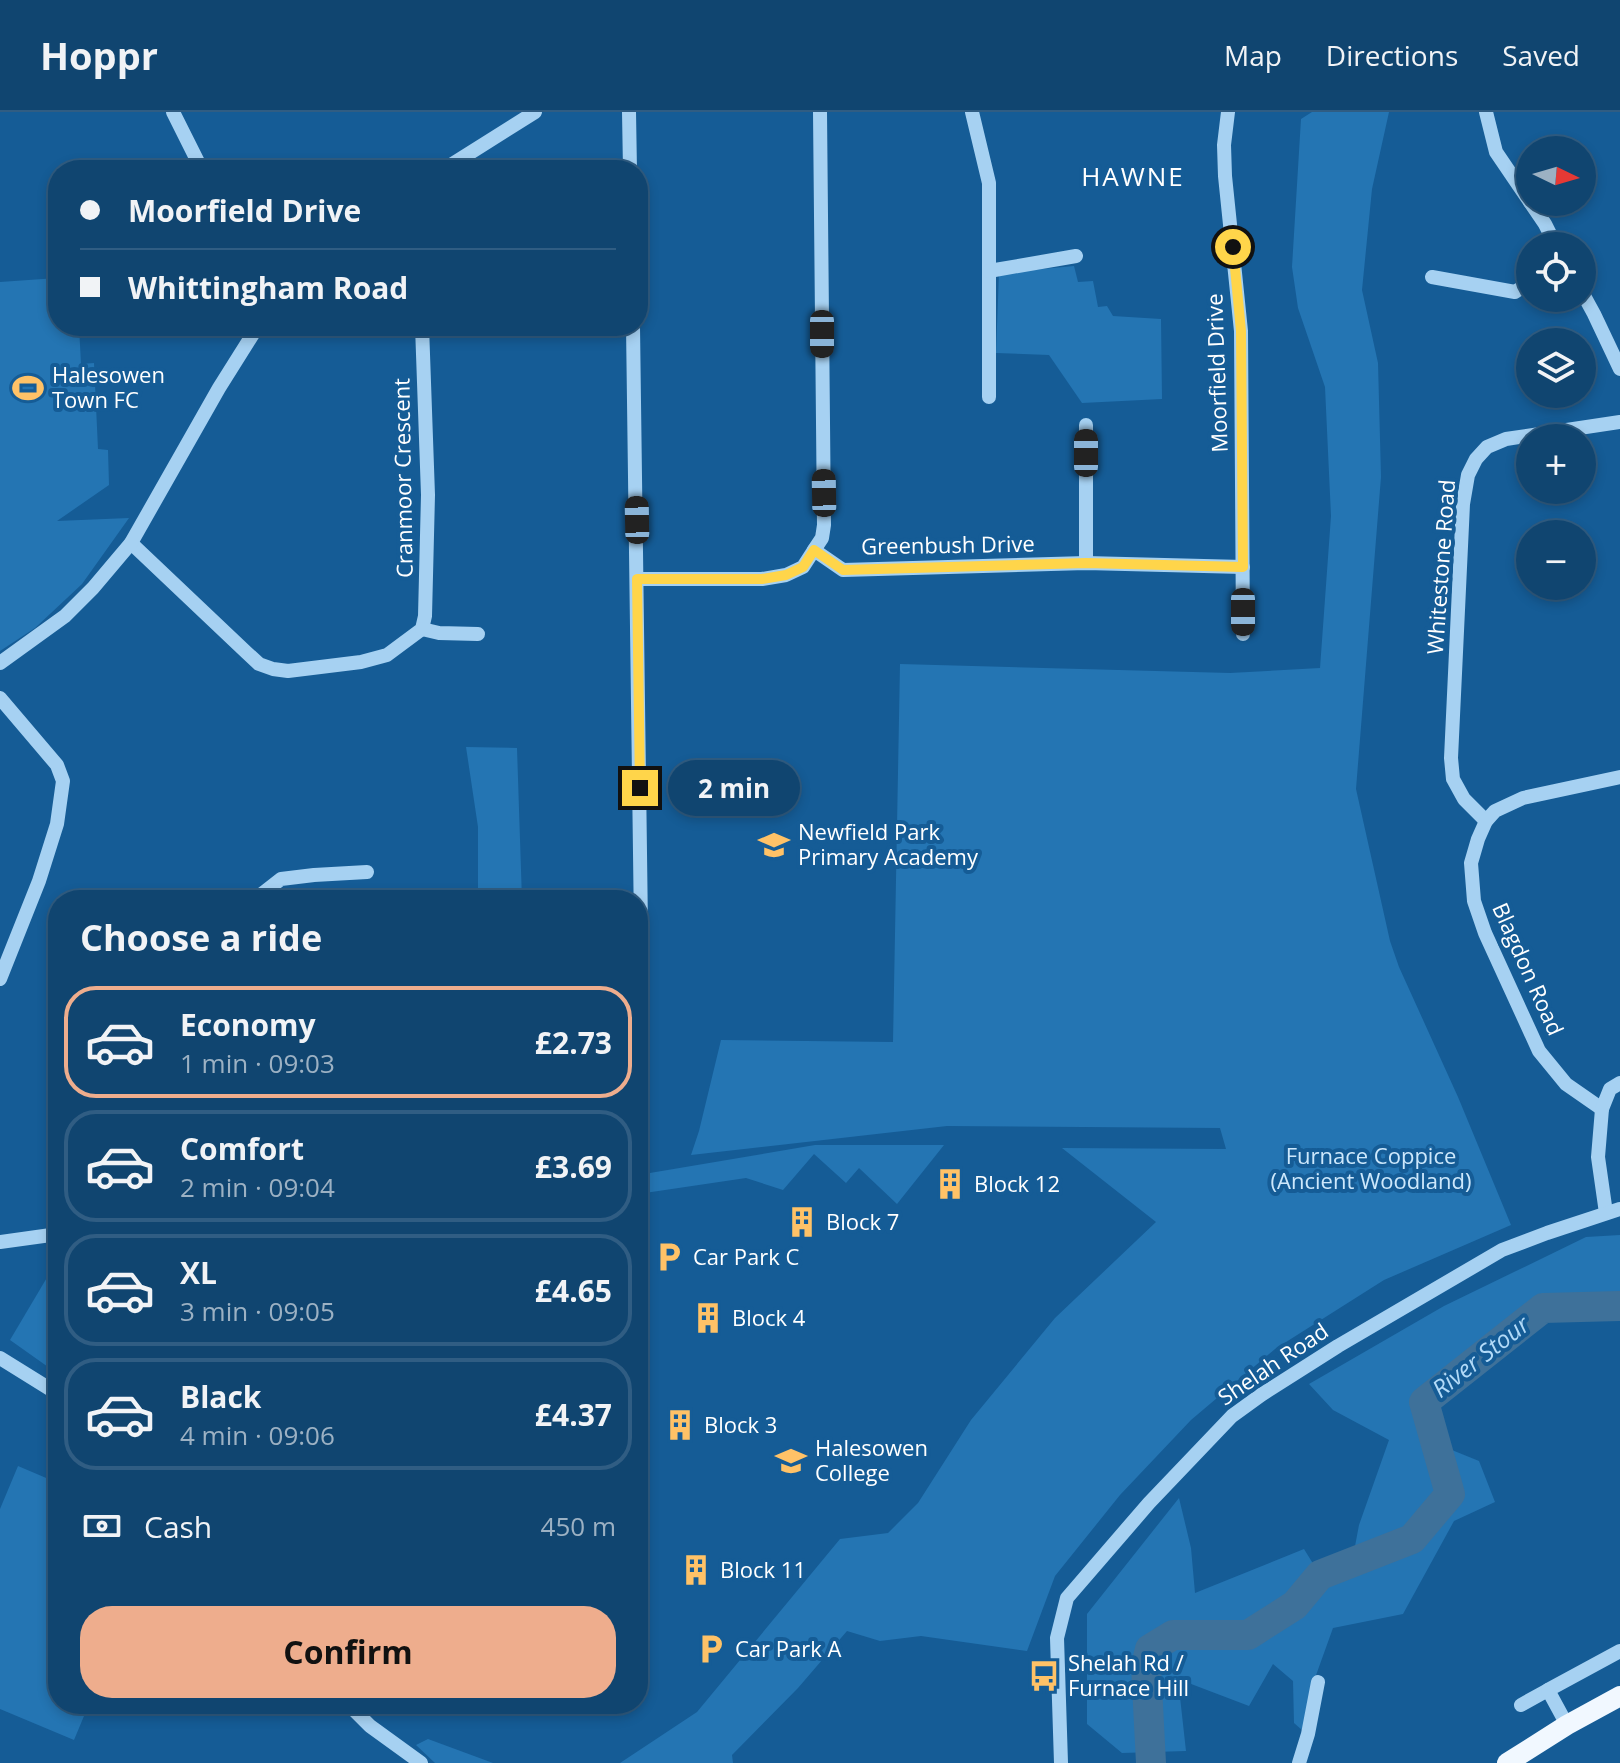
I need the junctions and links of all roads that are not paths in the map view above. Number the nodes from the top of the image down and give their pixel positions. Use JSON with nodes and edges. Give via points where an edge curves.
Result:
{"nodes":[{"id":1,"x":173,"y":112,"type":"edge"},
{"id":2,"x":535,"y":112,"type":"edge"},
{"id":3,"x":629,"y":112,"type":"edge"},
{"id":4,"x":820,"y":112,"type":"edge"},
{"id":5,"x":972,"y":112,"type":"edge"},
{"id":6,"x":1228,"y":112,"type":"edge"},
{"id":7,"x":1486,"y":112,"type":"edge"},
{"id":8,"x":197,"y":160,"type":"edge"},
{"id":9,"x":459,"y":160,"type":"edge"},
{"id":10,"x":630,"y":160,"type":"edge"},
{"id":11,"x":1516,"y":181,"type":"edge"},
{"id":12,"x":1076,"y":256,"type":"dead end"},
{"id":13,"x":989,"y":271,"type":"junction"},
{"id":14,"x":1432,"y":277,"type":"dead end"},
{"id":15,"x":1516,"y":291,"type":"edge"},
{"id":16,"x":1593,"y":312,"type":"edge"},
{"id":17,"x":247,"y":336,"type":"edge"},
{"id":18,"x":422,"y":336,"type":"edge"},
{"id":19,"x":633,"y":336,"type":"edge"},
{"id":20,"x":1620,"y":369,"type":"edge"},
{"id":21,"x":989,"y":397,"type":"dead end"},
{"id":22,"x":1620,"y":422,"type":"edge"},
{"id":23,"x":1086,"y":425,"type":"dead end"},
{"id":24,"x":131,"y":543,"type":"junction"},
{"id":25,"x":814,"y":550,"type":"junction"},
{"id":26,"x":1086,"y":563,"type":"junction"},
{"id":27,"x":1243,"y":567,"type":"junction"},
{"id":28,"x":637,"y":579,"type":"junction"},
{"id":29,"x":422,"y":629,"type":"junction"},
{"id":30,"x":478,"y":634,"type":"dead end"},
{"id":31,"x":1243,"y":634,"type":"dead end"},
{"id":32,"x":0,"y":663,"type":"edge"},
{"id":33,"x":0,"y":698,"type":"edge"},
{"id":34,"x":1620,"y":777,"type":"edge"},
{"id":35,"x":1486,"y":821,"type":"junction"},
{"id":36,"x":367,"y":872,"type":"dead end"},
{"id":37,"x":267,"y":890,"type":"edge"},
{"id":38,"x":641,"y":890,"type":"edge"},
{"id":39,"x":0,"y":979,"type":"edge"},
{"id":40,"x":1620,"y":1083,"type":"edge"},
{"id":41,"x":1602,"y":1109,"type":"junction"},
{"id":42,"x":1613,"y":1211,"type":"edge"},
{"id":43,"x":48,"y":1235,"type":"edge"},
{"id":44,"x":0,"y":1242,"type":"edge"},
{"id":45,"x":0,"y":1358,"type":"edge"},
{"id":46,"x":48,"y":1388,"type":"edge"},
{"id":47,"x":1620,"y":1651,"type":"edge"},
{"id":48,"x":1318,"y":1682,"type":"dead end"},
{"id":49,"x":1548,"y":1690,"type":"junction"},
{"id":50,"x":1620,"y":1696,"type":"edge"},
{"id":51,"x":1521,"y":1705,"type":"dead end"},
{"id":52,"x":358,"y":1714,"type":"edge"},
{"id":53,"x":1567,"y":1725,"type":"junction"},
{"id":54,"x":421,"y":1763,"type":"edge"},
{"id":55,"x":1061,"y":1763,"type":"edge"},
{"id":56,"x":1299,"y":1763,"type":"edge"},
{"id":57,"x":1507,"y":1763,"type":"edge"}],
"edges":[{"from":1,"to":8,"type":"street"},
{"from":2,"to":9,"type":"street"},
{"from":3,"to":10,"type":"street"},
{"from":4,"to":25,"type":"street","via":[[824,525]]},
{"from":5,"to":13,"type":"street","via":[[989,183]]},
{"from":6,"to":27,"type":"street","name":"Moorfield Drive","via":[[1225,176],[1241,331]]},
{"from":7,"to":11,"type":"street","via":[[1496,152]]},
{"from":12,"to":13,"type":"street"},
{"from":13,"to":21,"type":"street"},
{"from":14,"to":15,"type":"street"},
{"from":16,"to":20,"type":"street"},
{"from":17,"to":24,"type":"street"},
{"from":18,"to":29,"type":"street","name":"Cranmoor Crescent","via":[[428,558]]},
{"from":19,"to":28,"type":"street"},
{"from":22,"to":35,"type":"street","name":"Whitestone Road","via":[[1506,439],[1487,447],[1468,475],[1451,758],[1453,779],[1464,799]]},
{"from":23,"to":26,"type":"street"},
{"from":24,"to":29,"type":"street","via":[[259,664],[273,669],[361,662],[387,655]]},
{"from":24,"to":32,"type":"street","via":[[65,616]]},
{"from":25,"to":26,"type":"street","name":"Greenbush Drive","via":[[843,570]]},
{"from":25,"to":28,"type":"street","via":[[803,567],[762,579]]},
{"from":26,"to":27,"type":"street","name":"Greenbush Drive"},
{"from":27,"to":31,"type":"street","name":"Moorfield Drive"},
{"from":28,"to":38,"type":"street"},
{"from":29,"to":30,"type":"street"},
{"from":33,"to":39,"type":"street","via":[[57,765],[63,781],[57,824],[39,881]]},
{"from":34,"to":35,"type":"street","via":[[1523,798]]},
{"from":35,"to":41,"type":"street","name":"Blagdon Road","via":[[1471,863],[1474,901],[1485,933],[1539,1051],[1566,1084]]},
{"from":36,"to":37,"type":"street","via":[[281,879]]},
{"from":40,"to":41,"type":"street","via":[[1610,1089]]},
{"from":41,"to":42,"type":"street","via":[[1598,1157]]},
{"from":42,"to":55,"type":"street","name":"Shelah Road","via":[[1502,1250],[1338,1346],[1232,1416],[1067,1598],[1057,1638]]},
{"from":43,"to":44,"type":"street"},
{"from":45,"to":46,"type":"street"},
{"from":47,"to":49,"type":"street"},
{"from":48,"to":56,"type":"street"},
{"from":49,"to":51,"type":"street"},
{"from":49,"to":53,"type":"street"},
{"from":50,"to":53,"type":"main road"},
{"from":52,"to":54,"type":"street"},
{"from":53,"to":57,"type":"main road"}]}
